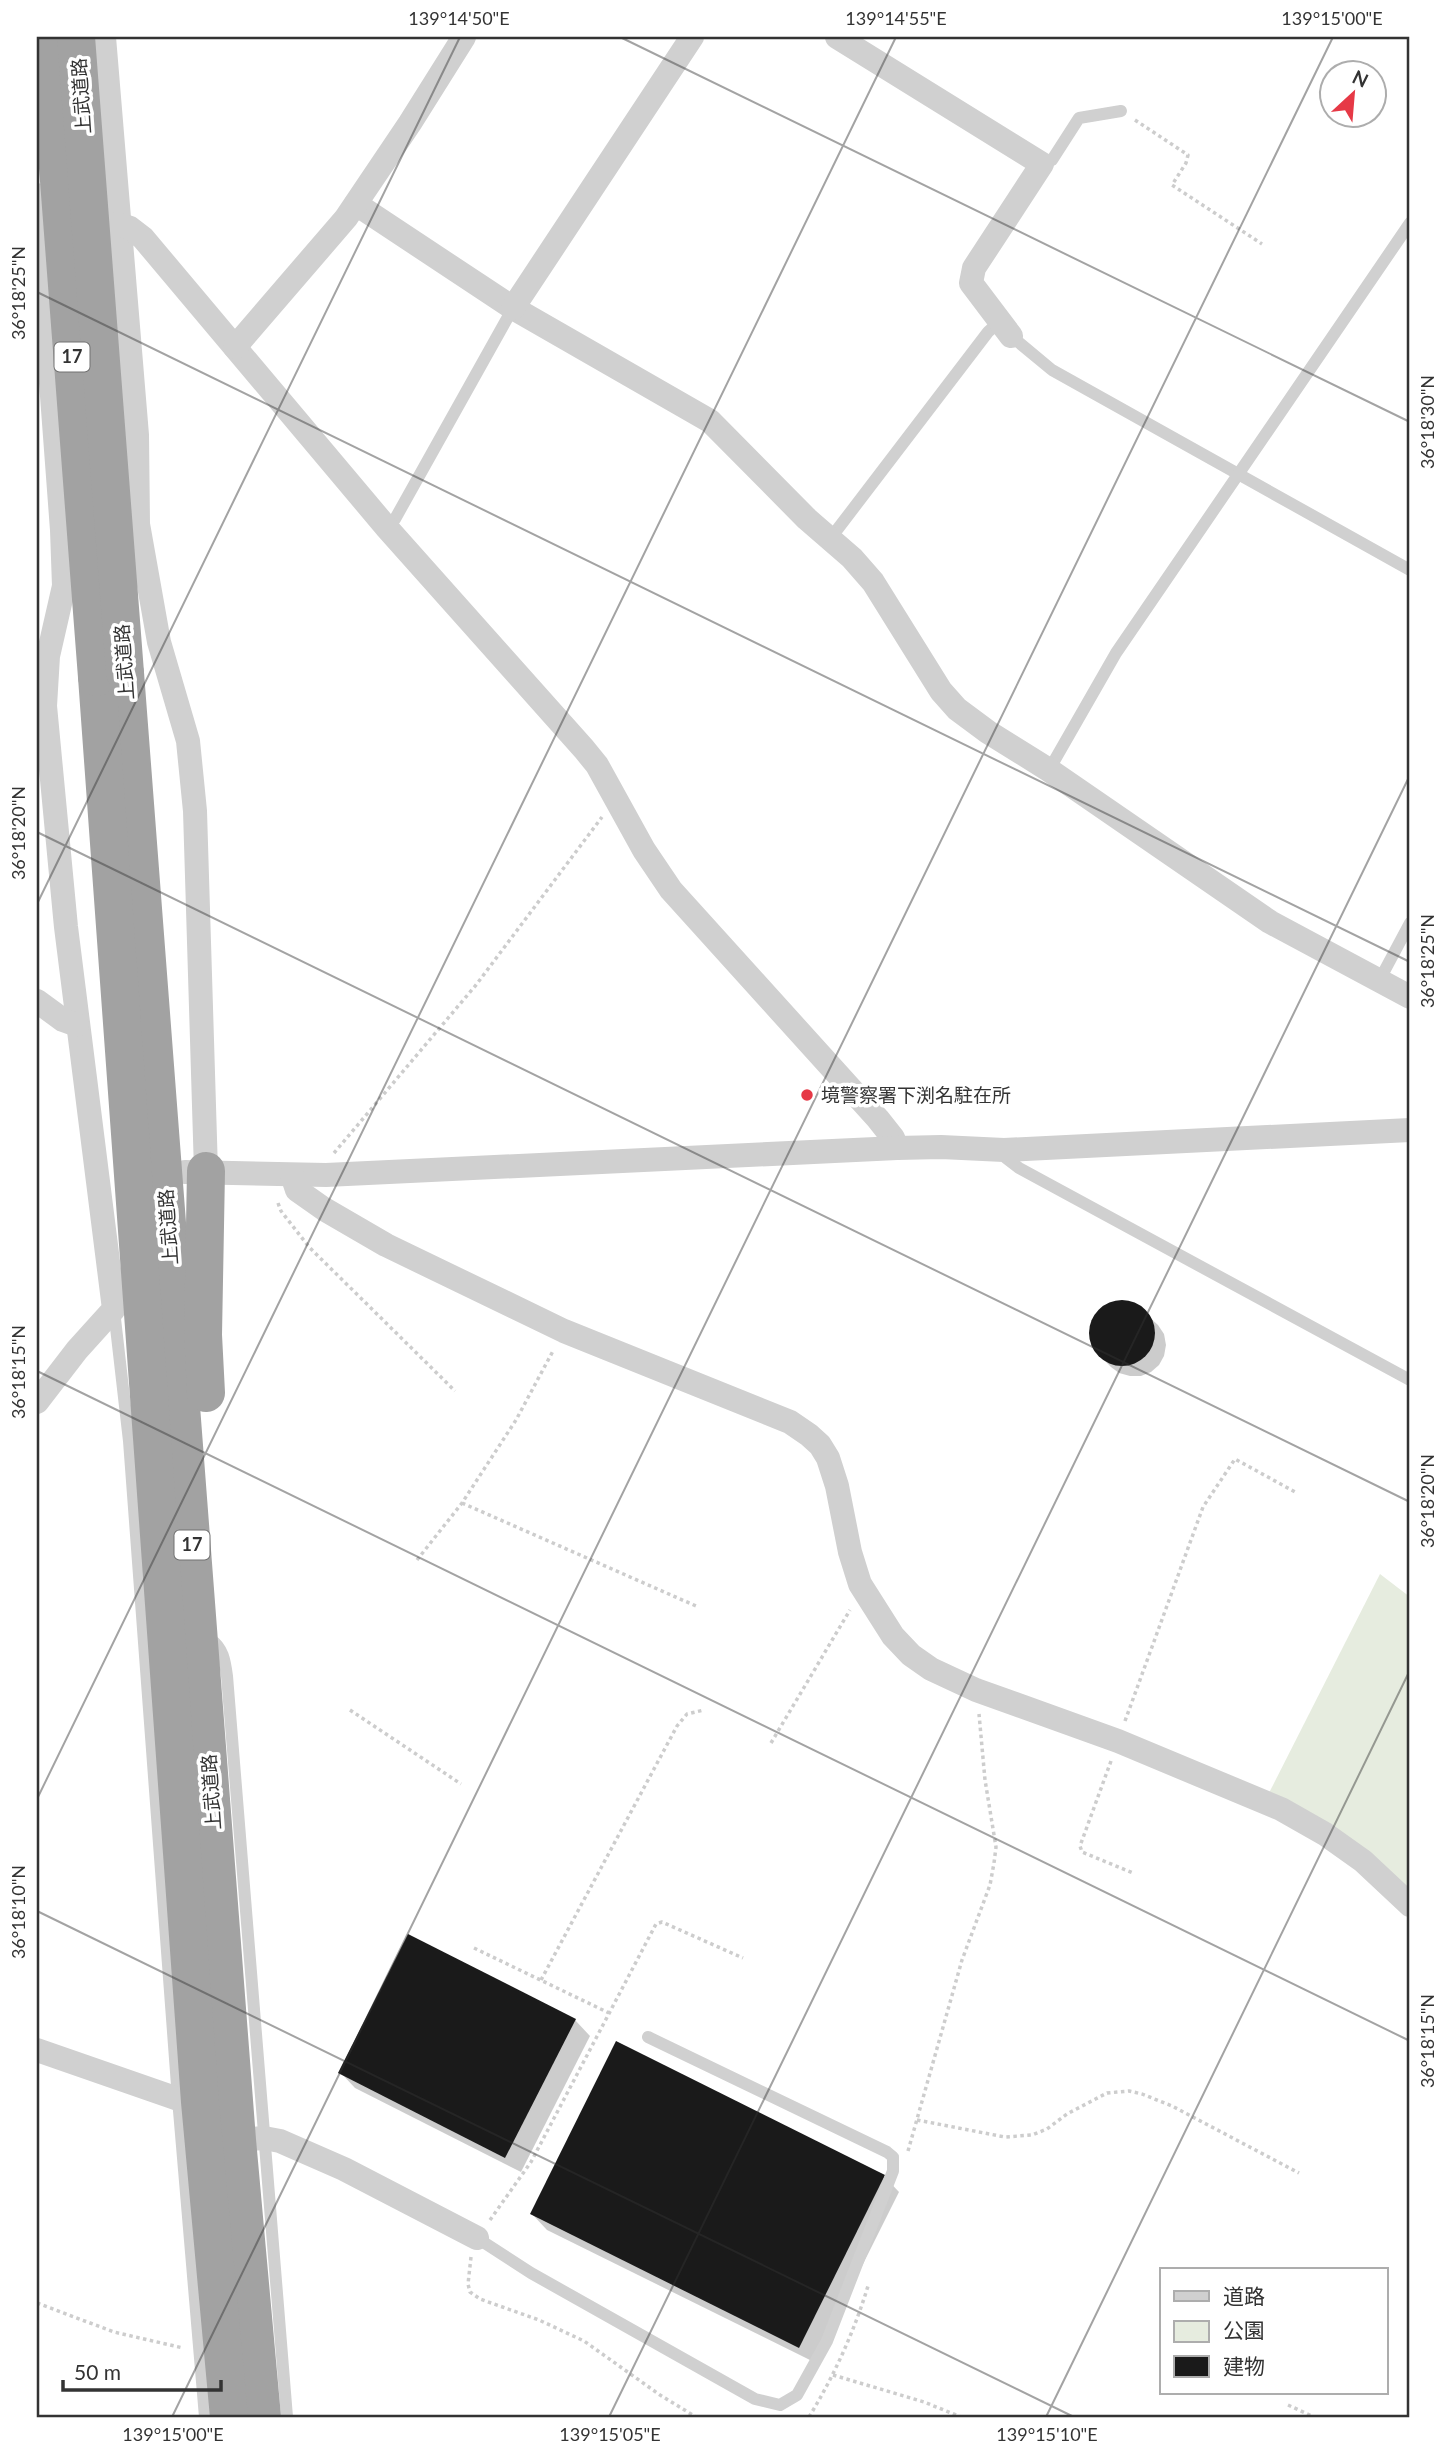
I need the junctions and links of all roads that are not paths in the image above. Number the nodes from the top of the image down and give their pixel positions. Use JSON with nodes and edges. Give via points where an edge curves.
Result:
{"nodes":[{"id":1,"x":48,"y":37,"type":"edge"},
{"id":2,"x":76,"y":37,"type":"edge"},
{"id":3,"x":104,"y":37,"type":"edge"},
{"id":4,"x":464,"y":37,"type":"edge"},
{"id":5,"x":692,"y":37,"type":"edge"},
{"id":6,"x":837,"y":37,"type":"edge"},
{"id":7,"x":1121,"y":111,"type":"road end"},
{"id":8,"x":1042,"y":164,"type":"junction"},
{"id":9,"x":37,"y":195,"type":"edge"},
{"id":10,"x":355,"y":204,"type":"junction"},
{"id":11,"x":1410,"y":223,"type":"edge"},
{"id":12,"x":118,"y":224,"type":"junction"},
{"id":13,"x":40,"y":226,"type":"junction"},
{"id":14,"x":513,"y":308,"type":"junction"},
{"id":15,"x":1006,"y":328,"type":"junction"},
{"id":16,"x":235,"y":347,"type":"junction"},
{"id":17,"x":1239,"y":474,"type":"junction"},
{"id":18,"x":138,"y":524,"type":"junction"},
{"id":19,"x":387,"y":528,"type":"junction"},
{"id":20,"x":62,"y":530,"type":"junction"},
{"id":21,"x":830,"y":539,"type":"junction"},
{"id":22,"x":1410,"y":570,"type":"edge"},
{"id":23,"x":111,"y":675,"type":"junction"},
{"id":24,"x":1049,"y":770,"type":"junction"},
{"id":25,"x":1410,"y":923,"type":"edge"},
{"id":26,"x":1379,"y":981,"type":"junction"},
{"id":27,"x":1410,"y":997,"type":"edge"},
{"id":28,"x":37,"y":1002,"type":"edge"},
{"id":29,"x":77,"y":1024,"type":"junction"},
{"id":30,"x":1410,"y":1130,"type":"edge"},
{"id":31,"x":897,"y":1148,"type":"junction"},
{"id":32,"x":1004,"y":1150,"type":"junction"},
{"id":33,"x":195,"y":1172,"type":"junction"},
{"id":34,"x":282,"y":1175,"type":"junction"},
{"id":35,"x":114,"y":1309,"type":"junction"},
{"id":36,"x":1410,"y":1380,"type":"edge"},
{"id":37,"x":37,"y":1402,"type":"edge"},
{"id":38,"x":210,"y":1639,"type":"junction"},
{"id":39,"x":204,"y":1700,"type":"junction"},
{"id":40,"x":1410,"y":1905,"type":"edge"},
{"id":41,"x":648,"y":2037,"type":"dead end"},
{"id":42,"x":37,"y":2050,"type":"edge"},
{"id":43,"x":189,"y":2101,"type":"junction"},
{"id":44,"x":250,"y":2139,"type":"junction"},
{"id":45,"x":477,"y":2238,"type":"joint"},
{"id":46,"x":205,"y":2417,"type":"edge"},
{"id":47,"x":229,"y":2417,"type":"edge"},
{"id":48,"x":262,"y":2417,"type":"edge"},
{"id":49,"x":287,"y":2417,"type":"edge"}],
"edges":[{"from":1,"to":23,"type":"highway","name":"上武道路","number":"17","bridge":true},
{"from":2,"to":23,"type":"highway","name":"上武道路","number":"17","bridge":true},
{"from":3,"to":12,"type":"street"},
{"from":4,"to":10,"type":"street"},
{"from":5,"to":14,"type":"street"},
{"from":6,"to":8,"type":"street"},
{"from":7,"to":8,"type":"lane","via":[[1079,118],[1052,160]]},
{"from":8,"to":15,"type":"street","via":[[974,268],[971,283]]},
{"from":9,"to":13,"type":"street"},
{"from":10,"to":14,"type":"street"},
{"from":10,"to":16,"type":"street"},
{"from":11,"to":17,"type":"lane"},
{"from":12,"to":13,"type":"street"},
{"from":12,"to":16,"type":"street","via":[[143,238]]},
{"from":12,"to":18,"type":"street","via":[[136,435]]},
{"from":13,"to":20,"type":"street"},
{"from":14,"to":19,"type":"lane"},
{"from":14,"to":21,"type":"street","via":[[710,421]]},
{"from":15,"to":17,"type":"lane","via":[[1052,370]]},
{"from":15,"to":21,"type":"lane","via":[[988,332]]},
{"from":16,"to":19,"type":"street"},
{"from":17,"to":22,"type":"lane"},
{"from":17,"to":24,"type":"lane","via":[[1116,653]]},
{"from":18,"to":20,"type":"street"},
{"from":18,"to":33,"type":"street","via":[[159,642],[188,741],[195,811]]},
{"from":19,"to":31,"type":"street","via":[[584,749],[671,890],[878,1119]]},
{"from":20,"to":29,"type":"street","via":[[64,586],[48,656],[45,706]]},
{"from":21,"to":24,"type":"street","via":[[873,582],[949,700],[988,732]]},
{"from":23,"to":39,"type":"highway","name":"上武道路","number":"17"},
{"from":23,"to":43,"type":"highway","name":"上武道路","number":"17"},
{"from":24,"to":26,"type":"street","via":[[1270,922]]},
{"from":25,"to":26,"type":"lane"},
{"from":26,"to":27,"type":"street"},
{"from":28,"to":29,"type":"street"},
{"from":29,"to":35,"type":"street","via":[[108,1175]]},
{"from":30,"to":32,"type":"street"},
{"from":31,"to":32,"type":"street"},
{"from":31,"to":34,"type":"street"},
{"from":32,"to":36,"type":"lane","via":[[1006,1158],[1019,1168]]},
{"from":33,"to":34,"type":"street"},
{"from":33,"to":38,"type":"highway","via":[[214,1535]]},
{"from":34,"to":40,"type":"street","via":[[324,1209],[386,1245],[564,1331],[790,1422],[820,1445],[828,1458],[850,1552],[865,1593],[911,1655],[976,1690],[1118,1741],[1281,1809],[1363,1861]]},
{"from":35,"to":37,"type":"street"},
{"from":35,"to":43,"type":"lane"},
{"from":38,"to":39,"type":"highway"},
{"from":38,"to":44,"type":"lane","via":[[218,1644],[227,1676]]},
{"from":39,"to":44,"type":"highway","name":"上武道路","number":"17"},
{"from":41,"to":45,"type":"lane","via":[[893,2157],[893,2171],[827,2342],[797,2395],[780,2404],[755,2399]]},
{"from":42,"to":43,"type":"street"},
{"from":43,"to":46,"type":"lane"},
{"from":43,"to":47,"type":"highway","name":"上武道路","number":"17"},
{"from":44,"to":45,"type":"street","via":[[280,2141]]},
{"from":44,"to":48,"type":"highway","name":"上武道路","number":"17"},
{"from":44,"to":49,"type":"lane"}]}
